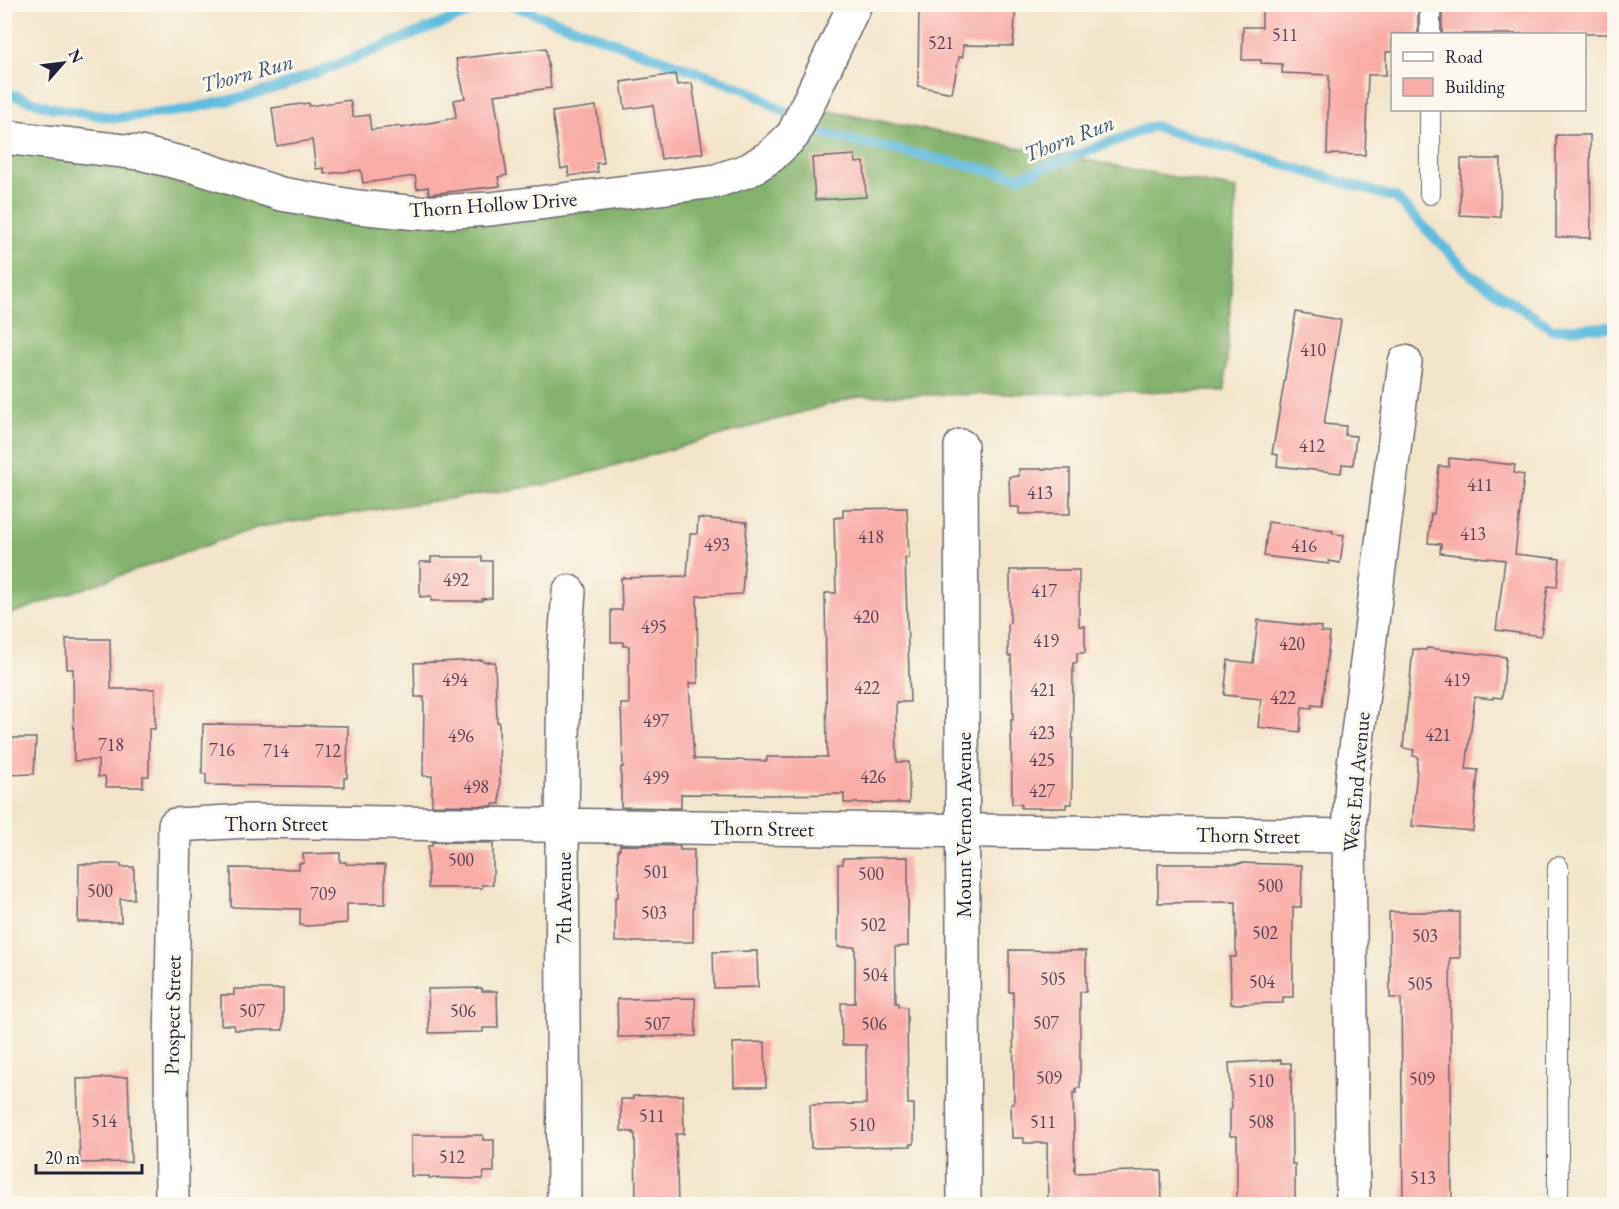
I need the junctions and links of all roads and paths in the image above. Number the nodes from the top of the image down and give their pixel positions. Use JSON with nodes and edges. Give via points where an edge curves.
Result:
{"nodes":[{"id":1,"x":855,"y":4,"type":"edge"},
{"id":2,"x":1430,"y":4,"type":"edge"},
{"id":3,"x":1430,"y":33,"type":"edge"},
{"id":4,"x":1430,"y":111,"type":"edge"},
{"id":5,"x":4,"y":137,"type":"edge"},
{"id":6,"x":1430,"y":194,"type":"dead end"},
{"id":7,"x":1405,"y":362,"type":"dead end"},
{"id":8,"x":961,"y":446,"type":"dead end"},
{"id":9,"x":569,"y":592,"type":"dead end"},
{"id":10,"x":175,"y":825,"type":"joint"},
{"id":11,"x":562,"y":826,"type":"junction"},
{"id":12,"x":963,"y":831,"type":"junction"},
{"id":13,"x":1349,"y":836,"type":"junction"},
{"id":14,"x":1558,"y":867,"type":"dead end"},
{"id":15,"x":172,"y":1204,"type":"edge"},
{"id":16,"x":564,"y":1204,"type":"edge"},
{"id":17,"x":964,"y":1204,"type":"edge"},
{"id":18,"x":1353,"y":1204,"type":"edge"},
{"id":19,"x":1558,"y":1204,"type":"edge"}],
"edges":[{"from":1,"to":5,"type":"street","name":"Thorn Hollow Drive","via":[[800,121],[771,156],[750,170],[716,181],[490,209],[418,213],[281,194],[140,153]]},
{"from":2,"to":3,"type":"lane"},
{"from":4,"to":6,"type":"lane"},
{"from":7,"to":13,"type":"street","name":"West End Avenue","via":[[1352,780]]},
{"from":8,"to":12,"type":"street","name":"Mount Vernon Avenue"},
{"from":9,"to":11,"type":"street","name":"7th Avenue","via":[[564,655]]},
{"from":10,"to":11,"type":"street","name":"Thorn Street","via":[[249,821]]},
{"from":10,"to":15,"type":"street","name":"Prospect Street"},
{"from":11,"to":12,"type":"street","name":"Thorn Street"},
{"from":11,"to":16,"type":"street","name":"7th Avenue"},
{"from":12,"to":13,"type":"street","name":"Thorn Street"},
{"from":12,"to":17,"type":"street","name":"Mount Vernon Avenue"},
{"from":13,"to":18,"type":"street","name":"West End Avenue"},
{"from":14,"to":19,"type":"lane"}]}
